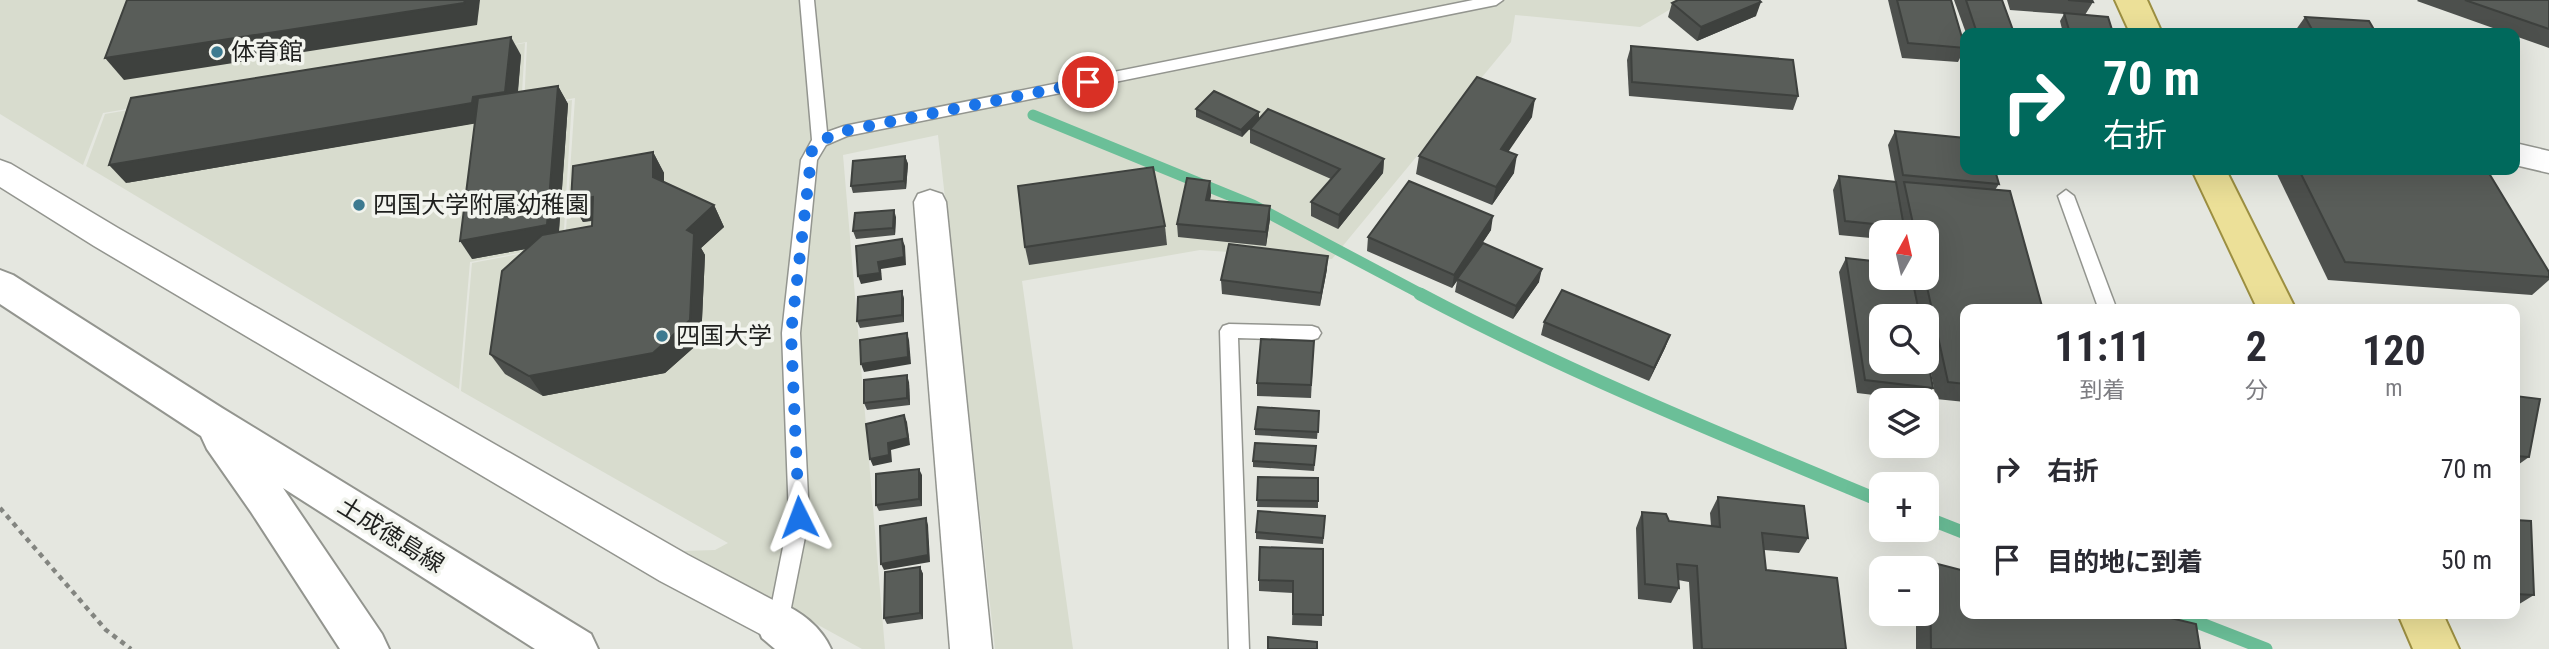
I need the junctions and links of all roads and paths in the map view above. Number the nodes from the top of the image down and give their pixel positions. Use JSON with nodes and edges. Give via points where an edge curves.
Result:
{"nodes":[{"id":1,"x":807,"y":0,"type":"edge"},
{"id":2,"x":1496,"y":0,"type":"edge"},
{"id":3,"x":2131,"y":0,"type":"edge"},
{"id":4,"x":2144,"y":28,"type":"edge"},
{"id":5,"x":820,"y":141,"type":"junction"},
{"id":6,"x":2520,"y":154,"type":"edge"},
{"id":7,"x":2549,"y":162,"type":"edge"},
{"id":8,"x":0,"y":172,"type":"edge"},
{"id":9,"x":2211,"y":175,"type":"edge"},
{"id":10,"x":2066,"y":195,"type":"dead end"},
{"id":11,"x":930,"y":202,"type":"dead end"},
{"id":12,"x":0,"y":285,"type":"edge"},
{"id":13,"x":2106,"y":304,"type":"edge"},
{"id":14,"x":2274,"y":304,"type":"edge"},
{"id":15,"x":1312,"y":333,"type":"dead end"},
{"id":16,"x":208,"y":420,"type":"junction"},
{"id":17,"x":0,"y":508,"type":"edge"},
{"id":18,"x":2422,"y":619,"type":"edge"},
{"id":19,"x":793,"y":636,"type":"edge"},
{"id":20,"x":131,"y":649,"type":"edge"},
{"id":21,"x":366,"y":649,"type":"edge"},
{"id":22,"x":575,"y":649,"type":"edge"},
{"id":23,"x":971,"y":649,"type":"edge"},
{"id":24,"x":1239,"y":649,"type":"edge"},
{"id":25,"x":2436,"y":649,"type":"edge"}],
"edges":[{"from":1,"to":5,"type":"lane"},
{"from":2,"to":5,"type":"lane","via":[[844,131]]},
{"from":3,"to":4,"type":"main road"},
{"from":5,"to":19,"type":"lane","via":[[809,160],[791,333],[799,517]]},
{"from":6,"to":7,"type":"street"},
{"from":8,"to":19,"type":"street"},
{"from":9,"to":14,"type":"main road"},
{"from":10,"to":13,"type":"lane"},
{"from":11,"to":23,"type":"street"},
{"from":12,"to":16,"type":"main road","name":"土成徳島線"},
{"from":15,"to":24,"type":"lane","via":[[1229,331]]},
{"from":16,"to":21,"type":"main road","name":"土成徳島線","via":[[267,499]]},
{"from":16,"to":22,"type":"main road","name":"土成徳島線"},
{"from":17,"to":20,"type":"path","via":[[106,630]]},
{"from":18,"to":25,"type":"main road"}]}
